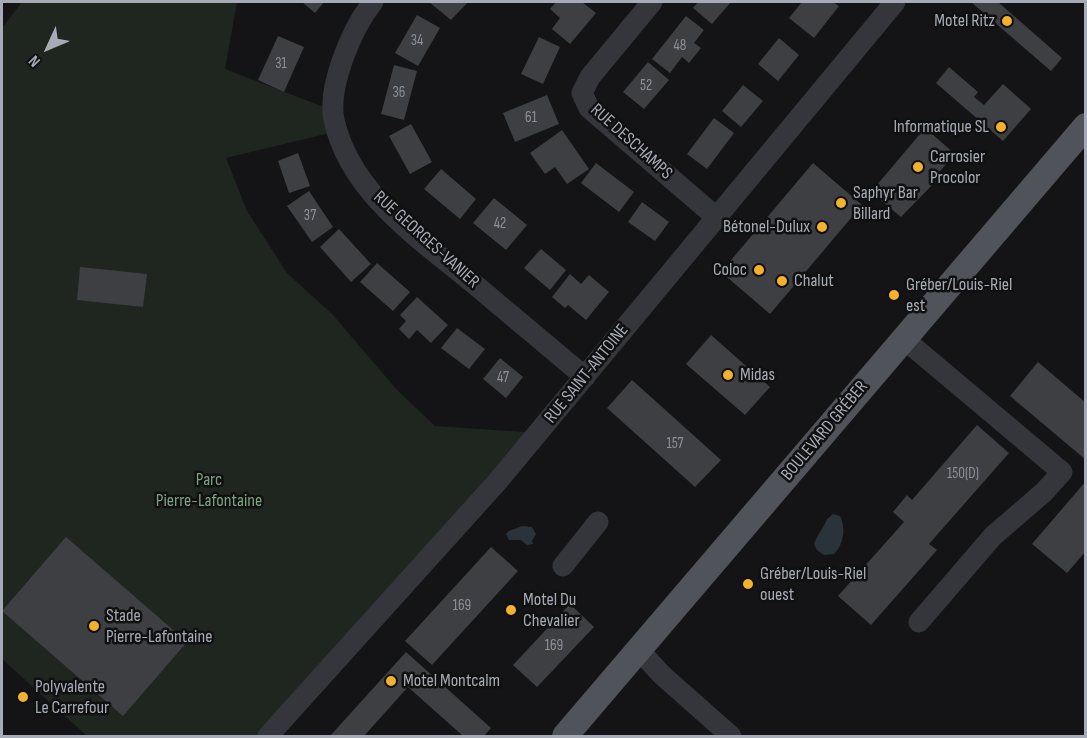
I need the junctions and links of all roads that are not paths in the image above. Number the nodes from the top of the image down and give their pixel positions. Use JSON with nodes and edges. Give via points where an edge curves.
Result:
{"nodes":[{"id":1,"x":373,"y":2,"type":"edge"},
{"id":2,"x":652,"y":2,"type":"edge"},
{"id":3,"x":895,"y":2,"type":"edge"},
{"id":4,"x":1086,"y":126,"type":"edge"},
{"id":5,"x":716,"y":217,"type":"junction"},
{"id":6,"x":904,"y":339,"type":"junction"},
{"id":7,"x":585,"y":377,"type":"junction"},
{"id":8,"x":598,"y":522,"type":"dead end"},
{"id":9,"x":563,"y":566,"type":"dead end"},
{"id":10,"x":920,"y":622,"type":"dead end"},
{"id":11,"x":639,"y":650,"type":"junction"},
{"id":12,"x":268,"y":736,"type":"edge"},
{"id":13,"x":565,"y":736,"type":"edge"},
{"id":14,"x":730,"y":736,"type":"edge"}],
"edges":[{"from":1,"to":7,"type":"street","name":"RUE GEORGES-VANIER","via":[[349,42],[338,77],[333,118],[345,153],[376,197],[409,230]]},
{"from":2,"to":5,"type":"street","name":"RUE DESCHAMPS","via":[[590,77],[582,93],[589,108]]},
{"from":3,"to":5,"type":"street","name":"RUE SAINT-ANTOINE"},
{"from":4,"to":6,"type":"main road","name":"BOULEVARD GRÉBER"},
{"from":5,"to":7,"type":"street","name":"RUE SAINT-ANTOINE"},
{"from":6,"to":10,"type":"street","via":[[1062,472],[993,536]]},
{"from":6,"to":11,"type":"main road","name":"BOULEVARD GRÉBER"},
{"from":7,"to":12,"type":"street","name":"RUE SAINT-ANTOINE","via":[[498,481]]},
{"from":8,"to":9,"type":"street"},
{"from":11,"to":13,"type":"main road","name":"BOULEVARD GRÉBER"},
{"from":11,"to":14,"type":"street"}]}
